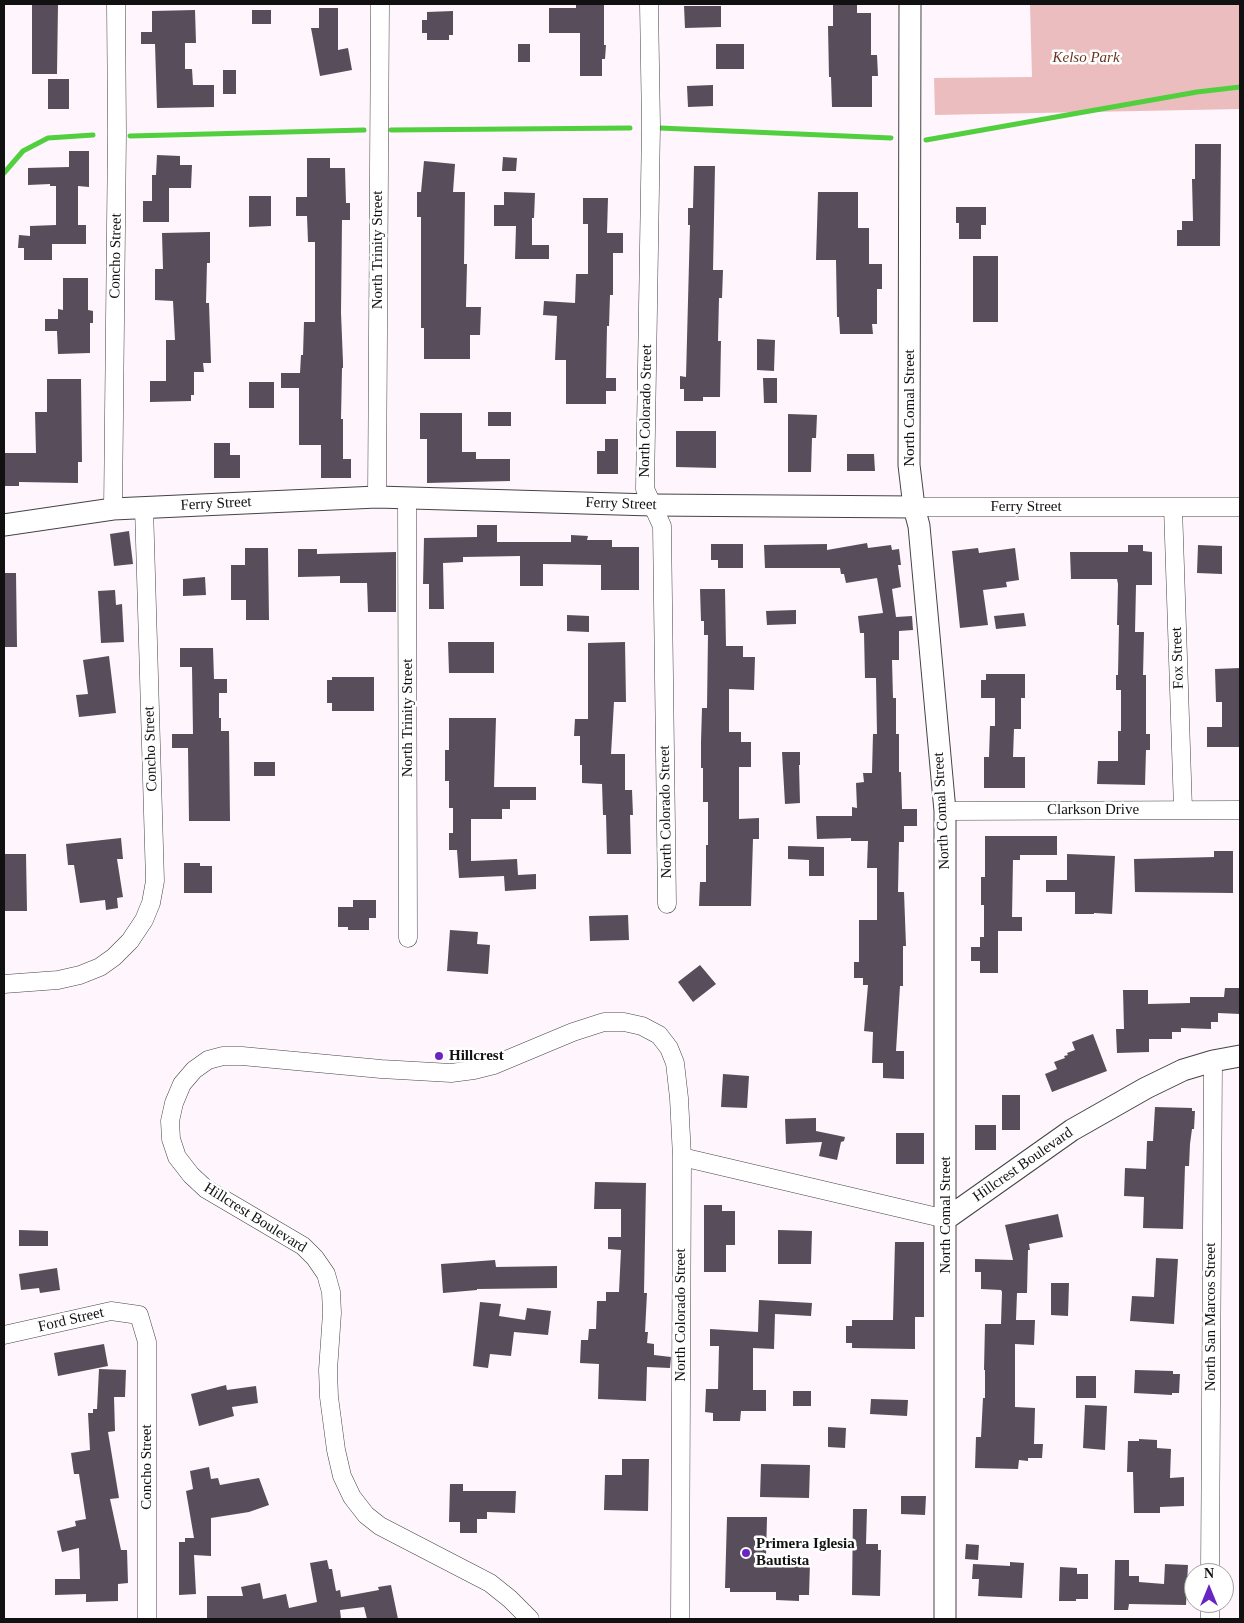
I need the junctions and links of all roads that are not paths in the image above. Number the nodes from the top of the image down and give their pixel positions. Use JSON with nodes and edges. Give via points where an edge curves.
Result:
{"nodes":[{"id":1,"x":116,"y":4,"type":"edge"},
{"id":2,"x":380,"y":4,"type":"edge"},
{"id":3,"x":649,"y":4,"type":"edge"},
{"id":4,"x":910,"y":4,"type":"edge"},
{"id":5,"x":376,"y":497,"type":"junction"},
{"id":6,"x":408,"y":497,"type":"junction"},
{"id":7,"x":652,"y":505,"type":"junction"},
{"id":8,"x":144,"y":507,"type":"junction"},
{"id":9,"x":914,"y":507,"type":"junction"},
{"id":10,"x":1173,"y":507,"type":"junction"},
{"id":11,"x":1240,"y":507,"type":"edge"},
{"id":12,"x":113,"y":509,"type":"junction"},
{"id":13,"x":4,"y":525,"type":"edge"},
{"id":14,"x":1183,"y":809,"type":"junction"},
{"id":15,"x":1240,"y":810,"type":"edge"},
{"id":16,"x":945,"y":811,"type":"junction"},
{"id":17,"x":667,"y":904,"type":"dead end"},
{"id":18,"x":408,"y":938,"type":"dead end"},
{"id":19,"x":4,"y":984,"type":"edge"},
{"id":20,"x":642,"y":1026,"type":"joint"},
{"id":21,"x":1240,"y":1056,"type":"edge"},
{"id":22,"x":1213,"y":1061,"type":"junction"},
{"id":23,"x":682,"y":1157,"type":"junction"},
{"id":24,"x":946,"y":1219,"type":"junction"},
{"id":25,"x":139,"y":1315,"type":"joint"},
{"id":26,"x":4,"y":1335,"type":"edge"},
{"id":27,"x":1210,"y":1563,"type":"edge"},
{"id":28,"x":147,"y":1619,"type":"edge"},
{"id":29,"x":530,"y":1619,"type":"edge"},
{"id":30,"x":680,"y":1619,"type":"edge"},
{"id":31,"x":945,"y":1619,"type":"edge"}],
"edges":[{"from":1,"to":12,"type":"street","name":"Concho Street"},
{"from":2,"to":5,"type":"street","name":"North Trinity Street"},
{"from":3,"to":7,"type":"street","name":"North Colorado Street","via":[[651,126],[645,489]]},
{"from":4,"to":9,"type":"street","name":"North Comal Street","via":[[909,465]]},
{"from":5,"to":6,"type":"street","name":"Ferry Street"},
{"from":5,"to":8,"type":"street","name":"Ferry Street"},
{"from":6,"to":7,"type":"street","name":"Ferry Street"},
{"from":6,"to":18,"type":"street","name":"North Trinity Street"},
{"from":7,"to":9,"type":"street","name":"Ferry Street"},
{"from":7,"to":17,"type":"street","name":"North Colorado Street","via":[[662,526]]},
{"from":8,"to":12,"type":"street","name":"Ferry Street"},
{"from":8,"to":19,"type":"street","name":"Concho Street","via":[[155,881],[151,903],[130,942],[95,969],[58,980]]},
{"from":9,"to":10,"type":"street","name":"Ferry Street"},
{"from":9,"to":16,"type":"street","name":"North Comal Street","via":[[919,526]]},
{"from":10,"to":11,"type":"street","name":"Ferry Street"},
{"from":10,"to":14,"type":"street","name":"Fox Street"},
{"from":12,"to":13,"type":"street","name":"Ferry Street"},
{"from":14,"to":15,"type":"street","name":"Clarkson Drive"},
{"from":14,"to":16,"type":"street","name":"Clarkson Drive"},
{"from":16,"to":24,"type":"street","name":"North Comal Street"},
{"from":20,"to":23,"type":"street","name":"North Colorado Street","via":[[659,1035],[670,1048],[675,1063]]},
{"from":20,"to":29,"type":"street","name":"Hillcrest Boulevard","via":[[604,1022],[494,1064],[451,1072],[223,1056],[208,1060],[182,1084],[170,1121],[177,1157],[191,1175],[228,1203],[303,1246],[326,1274],[332,1313],[329,1397],[338,1459],[352,1497],[380,1526],[490,1583]]},
{"from":21,"to":22,"type":"street","name":"Hillcrest Boulevard"},
{"from":22,"to":24,"type":"street","name":"Hillcrest Boulevard","via":[[1183,1070],[1146,1088],[1072,1130]]},
{"from":22,"to":27,"type":"street","name":"North San Marcos Street"},
{"from":23,"to":24,"type":"street"},
{"from":23,"to":30,"type":"street","name":"North Colorado Street"},
{"from":24,"to":31,"type":"street","name":"North Comal Street"},
{"from":25,"to":26,"type":"street","name":"Ford Street","via":[[111,1311]]},
{"from":25,"to":28,"type":"street","name":"Concho Street","via":[[147,1342]]}]}
